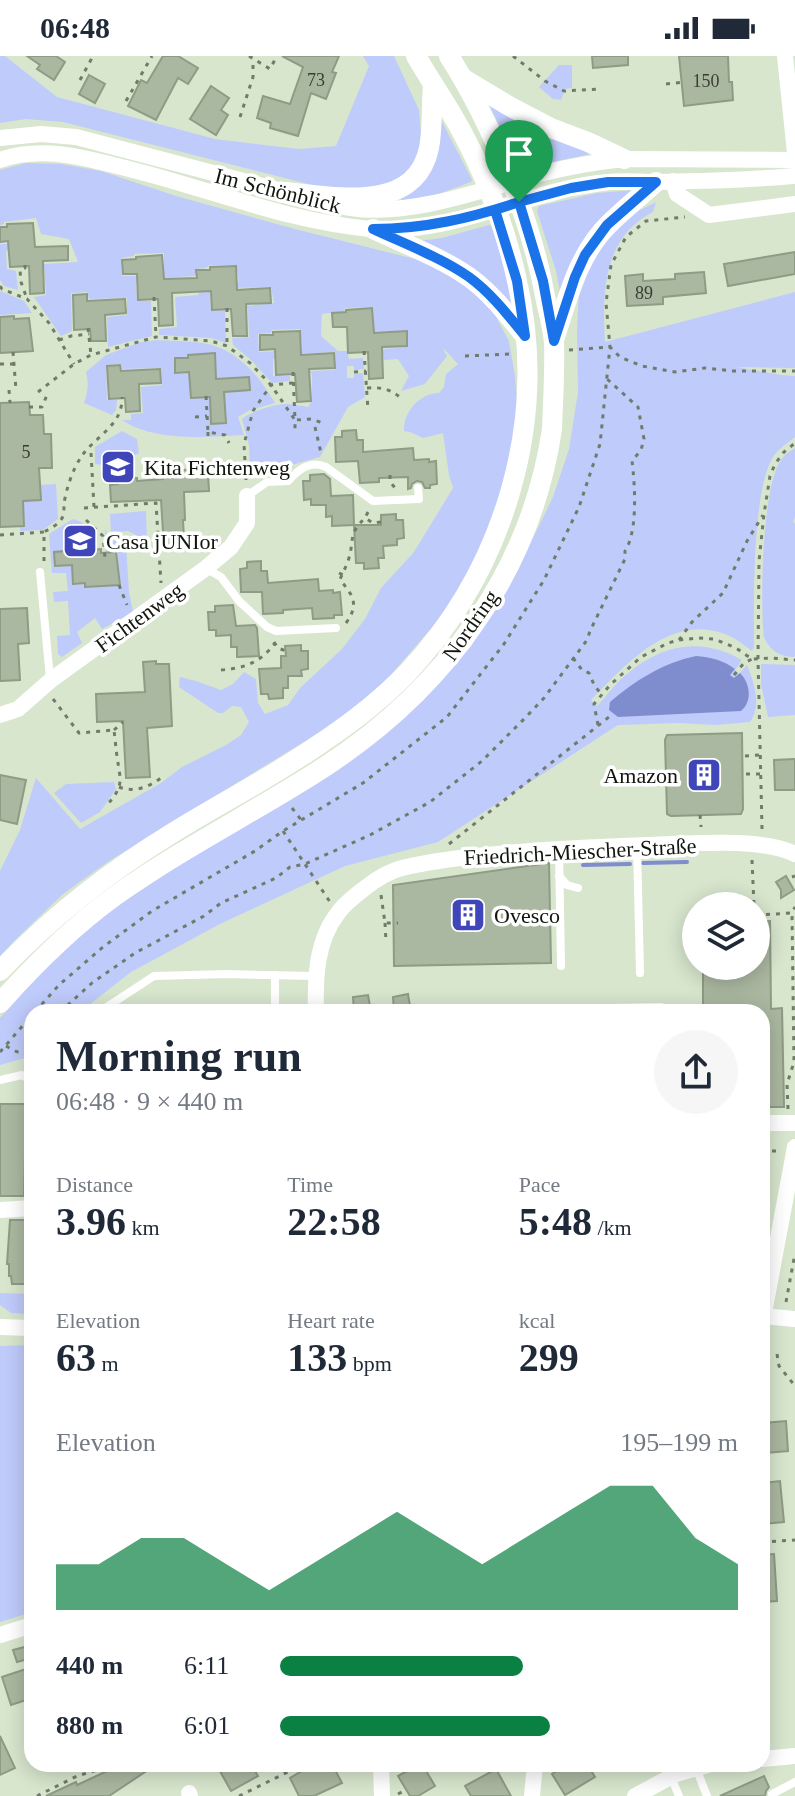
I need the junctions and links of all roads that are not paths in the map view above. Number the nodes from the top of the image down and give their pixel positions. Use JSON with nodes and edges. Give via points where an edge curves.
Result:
{"nodes":[{"id":1,"x":416,"y":56,"type":"edge"},
{"id":2,"x":449,"y":56,"type":"edge"},
{"id":3,"x":785,"y":56,"type":"edge"},
{"id":4,"x":464,"y":79,"type":"junction"},
{"id":5,"x":433,"y":86,"type":"junction"},
{"id":6,"x":0,"y":138,"type":"edge"},
{"id":7,"x":795,"y":153,"type":"edge"},
{"id":8,"x":624,"y":159,"type":"junction"},
{"id":9,"x":0,"y":160,"type":"edge"},
{"id":10,"x":795,"y":160,"type":"edge"},
{"id":11,"x":795,"y":176,"type":"edge"},
{"id":12,"x":664,"y":181,"type":"junction"},
{"id":13,"x":511,"y":183,"type":"junction"},
{"id":14,"x":488,"y":189,"type":"junction"},
{"id":15,"x":284,"y":192,"type":"junction"},
{"id":16,"x":519,"y":202,"type":"junction"},
{"id":17,"x":795,"y":204,"type":"edge"},
{"id":18,"x":495,"y":210,"type":"junction"},
{"id":19,"x":373,"y":229,"type":"junction"},
{"id":20,"x":525,"y":336,"type":"junction"},
{"id":21,"x":554,"y":341,"type":"junction"},
{"id":22,"x":418,"y":488,"type":"dead end"},
{"id":23,"x":247,"y":496,"type":"joint"},
{"id":24,"x":206,"y":568,"type":"junction"},
{"id":25,"x":40,"y":572,"type":"road end"},
{"id":26,"x":339,"y":627,"type":"road end"},
{"id":27,"x":47,"y":683,"type":"junction"},
{"id":28,"x":0,"y":715,"type":"edge"},
{"id":29,"x":637,"y":846,"type":"junction"},
{"id":30,"x":559,"y":848,"type":"junction"},
{"id":31,"x":795,"y":854,"type":"edge"},
{"id":32,"x":558,"y":875,"type":"junction"},
{"id":33,"x":578,"y":888,"type":"dead end"},
{"id":34,"x":561,"y":966,"type":"dead end"},
{"id":35,"x":0,"y":971,"type":"edge"},
{"id":36,"x":640,"y":973,"type":"dead end"},
{"id":37,"x":275,"y":975,"type":"junction"},
{"id":38,"x":315,"y":976,"type":"junction"},
{"id":39,"x":0,"y":1003,"type":"edge"},
{"id":40,"x":111,"y":1004,"type":"edge"},
{"id":41,"x":275,"y":1004,"type":"edge"},
{"id":42,"x":316,"y":1004,"type":"edge"},
{"id":43,"x":24,"y":1076,"type":"edge"},
{"id":44,"x":0,"y":1080,"type":"edge"},
{"id":45,"x":792,"y":1117,"type":"edge"},
{"id":46,"x":770,"y":1121,"type":"edge"},
{"id":47,"x":795,"y":1147,"type":"edge"},
{"id":48,"x":24,"y":1208,"type":"edge"},
{"id":49,"x":0,"y":1210,"type":"edge"},
{"id":50,"x":770,"y":1281,"type":"edge"},
{"id":51,"x":0,"y":1327,"type":"edge"},
{"id":52,"x":24,"y":1328,"type":"edge"},
{"id":53,"x":24,"y":1628,"type":"edge"},
{"id":54,"x":0,"y":1635,"type":"edge"},
{"id":55,"x":795,"y":1756,"type":"edge"},
{"id":56,"x":770,"y":1758,"type":"edge"},
{"id":57,"x":381,"y":1772,"type":"edge"},
{"id":58,"x":534,"y":1772,"type":"edge"},
{"id":59,"x":684,"y":1772,"type":"edge"},
{"id":60,"x":701,"y":1772,"type":"edge"},
{"id":61,"x":671,"y":1777,"type":"junction"},
{"id":62,"x":795,"y":1782,"type":"edge"},
{"id":63,"x":772,"y":1794,"type":"dead end"},
{"id":64,"x":382,"y":1796,"type":"edge"},
{"id":65,"x":532,"y":1796,"type":"edge"},
{"id":66,"x":635,"y":1796,"type":"edge"},
{"id":67,"x":679,"y":1796,"type":"edge"},
{"id":68,"x":707,"y":1796,"type":"edge"}],
"edges":[{"from":1,"to":5,"type":"street","name":"Nordring"},
{"from":2,"to":4,"type":"street","name":"Nordring"},
{"from":3,"to":7,"type":"street"},
{"from":4,"to":8,"type":"street","via":[[551,128]]},
{"from":4,"to":13,"type":"street","name":"Nordring"},
{"from":5,"to":14,"type":"street","name":"Nordring"},
{"from":5,"to":15,"type":"street","via":[[429,150],[404,186],[357,199]]},
{"from":6,"to":15,"type":"street","name":"Im Schönblick","via":[[76,137]]},
{"from":8,"to":10,"type":"street","name":"Im Schönblick"},
{"from":8,"to":13,"type":"street","name":"Im Schönblick"},
{"from":9,"to":19,"type":"street","name":"Im Schönblick","via":[[38,153],[75,155],[281,212]]},
{"from":11,"to":12,"type":"street","name":"Im Schönblick"},
{"from":12,"to":16,"type":"street","name":"Im Schönblick","via":[[608,182]]},
{"from":12,"to":17,"type":"street","via":[[709,215]]},
{"from":12,"to":21,"type":"street","via":[[607,225],[585,255]]},
{"from":13,"to":14,"type":"street","name":"Im Schönblick"},
{"from":13,"to":16,"type":"street","name":"Nordring"},
{"from":14,"to":15,"type":"street","name":"Im Schönblick","via":[[374,210]]},
{"from":14,"to":18,"type":"street","name":"Nordring"},
{"from":16,"to":18,"type":"street","name":"Im Schönblick"},
{"from":16,"to":21,"type":"street","name":"Nordring"},
{"from":18,"to":19,"type":"street","name":"Im Schönblick","via":[[419,228]]},
{"from":18,"to":20,"type":"street","name":"Nordring","via":[[517,281]]},
{"from":19,"to":20,"type":"street","via":[[470,278]]},
{"from":20,"to":35,"type":"street","name":"Nordring","via":[[524,423],[506,509],[478,574],[429,648],[361,715],[116,869],[71,902]]},
{"from":21,"to":39,"type":"street","name":"Nordring","via":[[552,429],[535,507],[497,588],[447,661],[409,702],[326,766],[114,897],[49,951]]},
{"from":22,"to":23,"type":"lane","via":[[419,499],[373,501],[318,463],[288,481],[267,482]]},
{"from":23,"to":24,"type":"street","name":"Fichtenweg","via":[[247,523],[231,547]]},
{"from":24,"to":26,"type":"lane","via":[[276,631]]},
{"from":24,"to":27,"type":"street","name":"Fichtenweg"},
{"from":25,"to":27,"type":"lane"},
{"from":27,"to":28,"type":"street","name":"Fichtenweg","via":[[18,709]]},
{"from":29,"to":30,"type":"street","name":"Friedrich-Miescher-Straße"},
{"from":29,"to":31,"type":"street","name":"Friedrich-Miescher-Straße","via":[[757,844]]},
{"from":29,"to":36,"type":"lane"},
{"from":30,"to":32,"type":"lane"},
{"from":30,"to":38,"type":"street","name":"Friedrich-Miescher-Straße","via":[[399,869],[367,886],[338,913]]},
{"from":32,"to":33,"type":"lane"},
{"from":32,"to":34,"type":"lane"},
{"from":37,"to":38,"type":"lane"},
{"from":37,"to":40,"type":"lane","via":[[154,976]]},
{"from":37,"to":41,"type":"lane"},
{"from":38,"to":42,"type":"street","name":"Friedrich-Miescher-Straße"},
{"from":43,"to":44,"type":"lane"},
{"from":45,"to":46,"type":"street"},
{"from":47,"to":50,"type":"street"},
{"from":48,"to":49,"type":"street"},
{"from":51,"to":52,"type":"street"},
{"from":53,"to":54,"type":"street"},
{"from":55,"to":56,"type":"street"},
{"from":57,"to":64,"type":"street"},
{"from":58,"to":65,"type":"street"},
{"from":59,"to":61,"type":"street"},
{"from":60,"to":68,"type":"lane"},
{"from":61,"to":66,"type":"street"},
{"from":61,"to":67,"type":"lane"},
{"from":62,"to":63,"type":"lane"}]}
